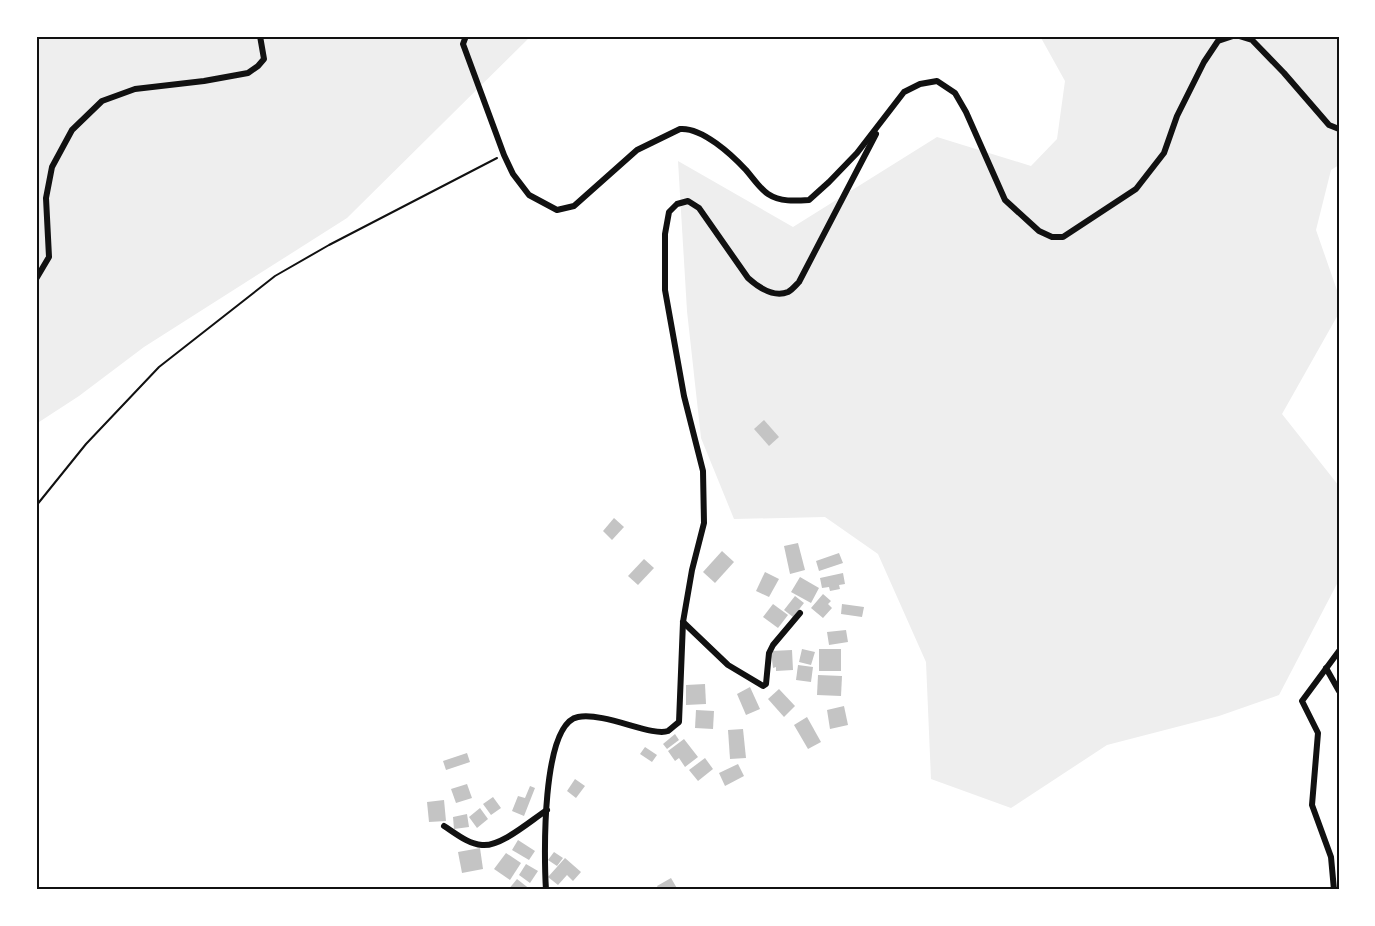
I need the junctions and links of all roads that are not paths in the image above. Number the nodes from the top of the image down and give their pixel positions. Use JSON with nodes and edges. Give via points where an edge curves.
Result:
{"nodes":[{"id":1,"x":260,"y":36,"type":"edge"},
{"id":2,"x":466,"y":36,"type":"edge"},
{"id":3,"x":1233,"y":36,"type":"edge"},
{"id":4,"x":1239,"y":36,"type":"edge"},
{"id":5,"x":883,"y":120,"type":"junction"},
{"id":6,"x":1339,"y":129,"type":"edge"},
{"id":7,"x":36,"y":279,"type":"edge"},
{"id":8,"x":800,"y":613,"type":"dead end"},
{"id":9,"x":683,"y":622,"type":"junction"},
{"id":10,"x":1339,"y":651,"type":"edge"},
{"id":11,"x":1326,"y":668,"type":"junction"},
{"id":12,"x":1339,"y":691,"type":"edge"},
{"id":13,"x":547,"y":810,"type":"junction"},
{"id":14,"x":444,"y":826,"type":"dead end"},
{"id":15,"x":546,"y":890,"type":"edge"},
{"id":16,"x":1334,"y":890,"type":"edge"}],
"edges":[{"from":1,"to":7,"type":"street","via":[[264,58],[248,73],[135,89],[102,101],[72,130],[52,166],[46,198],[49,257]]},
{"from":2,"to":5,"type":"street","via":[[463,44],[513,174],[529,195],[557,210],[574,206],[637,150],[687,128],[701,133],[731,156],[768,194],[779,200],[809,200],[843,168]]},
{"from":3,"to":5,"type":"street","via":[[1218,40],[1204,62],[1164,153],[1137,189],[1063,237],[1039,231],[1005,200],[966,112],[955,93],[937,81],[904,92]]},
{"from":4,"to":6,"type":"street","via":[[1252,40],[1329,125]]},
{"from":5,"to":9,"type":"street","via":[[799,282],[788,292],[774,294],[758,288],[699,208],[688,201],[669,212],[665,290],[684,396],[703,471],[704,523]]},
{"from":8,"to":9,"type":"street","via":[[773,645],[763,686],[728,665]]},
{"from":9,"to":13,"type":"street","via":[[679,722],[668,731],[655,732],[611,719],[570,720],[559,736],[550,764]]},
{"from":10,"to":11,"type":"street"},
{"from":11,"to":12,"type":"street"},
{"from":11,"to":16,"type":"street","via":[[1302,701],[1318,733],[1312,805],[1331,856]]},
{"from":13,"to":14,"type":"street","via":[[495,844],[480,845],[463,839]]},
{"from":13,"to":15,"type":"street"}]}
